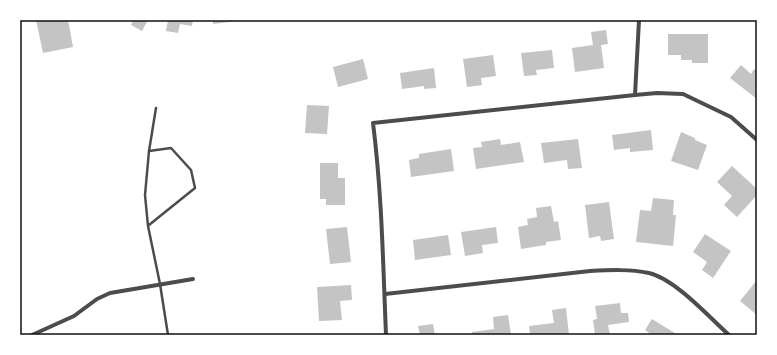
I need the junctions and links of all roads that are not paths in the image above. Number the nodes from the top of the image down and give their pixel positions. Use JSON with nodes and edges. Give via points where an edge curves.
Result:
{"nodes":[{"id":1,"x":639,"y":20,"type":"edge"},
{"id":2,"x":635,"y":95,"type":"junction"},
{"id":3,"x":156,"y":108,"type":"dead end"},
{"id":4,"x":757,"y":140,"type":"edge"},
{"id":5,"x":149,"y":151,"type":"junction"},
{"id":6,"x":148,"y":226,"type":"junction"},
{"id":7,"x":193,"y":279,"type":"dead end"},
{"id":8,"x":160,"y":284,"type":"junction"},
{"id":9,"x":384,"y":294,"type":"junction"},
{"id":10,"x":32,"y":335,"type":"edge"},
{"id":11,"x":168,"y":335,"type":"edge"},
{"id":12,"x":386,"y":335,"type":"edge"},
{"id":13,"x":729,"y":335,"type":"edge"}],
"edges":[{"from":1,"to":2,"type":"street"},
{"from":2,"to":4,"type":"street","via":[[683,94],[731,117]]},
{"from":2,"to":9,"type":"street","via":[[373,123],[378,162]]},
{"from":3,"to":5,"type":"lane"},
{"from":5,"to":6,"type":"lane","via":[[145,195]]},
{"from":5,"to":6,"type":"lane","via":[[171,148],[191,170],[195,188]]},
{"from":6,"to":8,"type":"lane"},
{"from":7,"to":8,"type":"street"},
{"from":8,"to":10,"type":"street","via":[[110,293],[97,298],[74,316]]},
{"from":8,"to":11,"type":"lane"},
{"from":9,"to":12,"type":"street"},
{"from":9,"to":13,"type":"street","via":[[590,271],[622,270],[650,273],[684,293]]}]}
